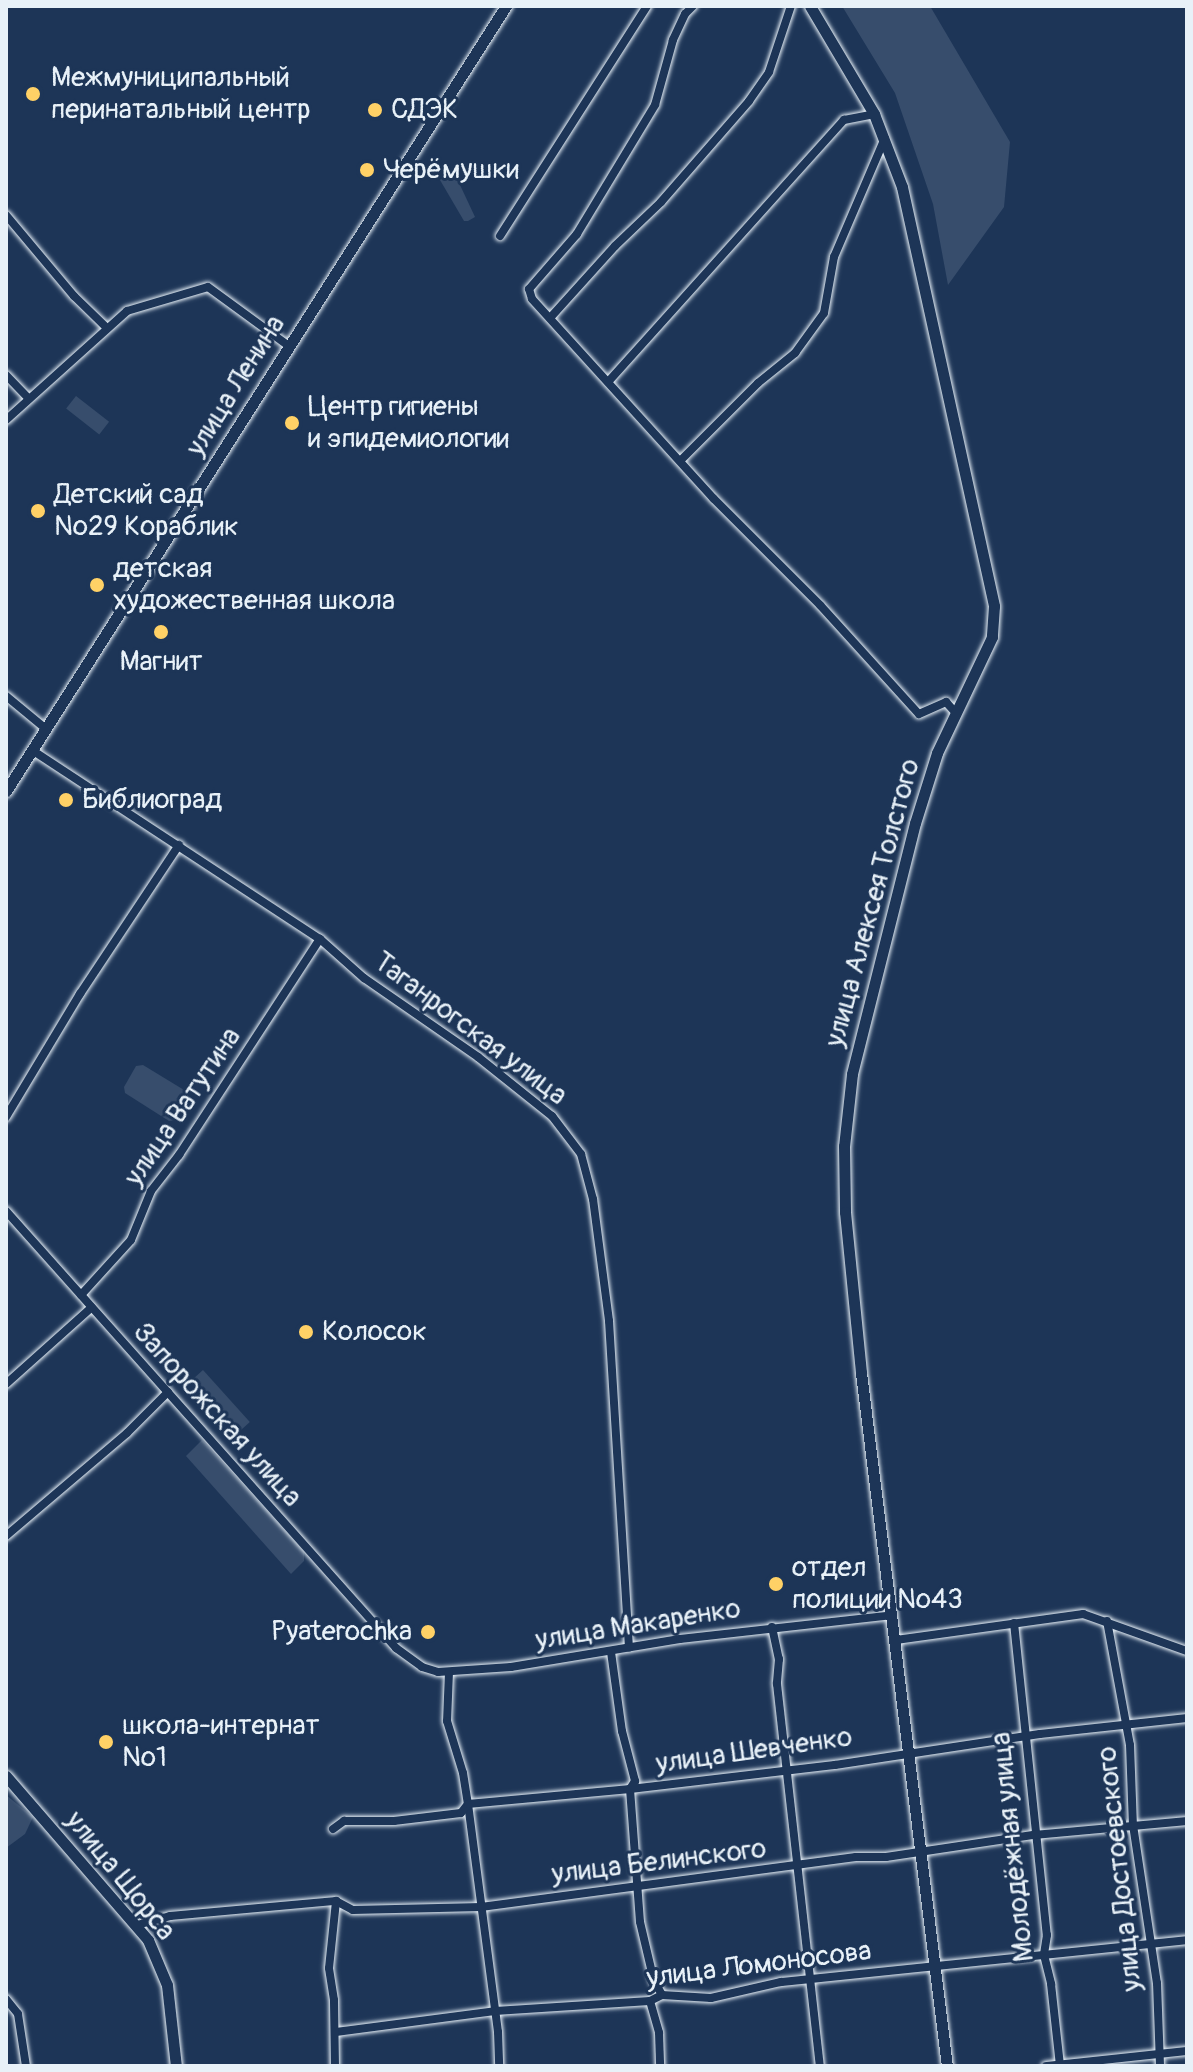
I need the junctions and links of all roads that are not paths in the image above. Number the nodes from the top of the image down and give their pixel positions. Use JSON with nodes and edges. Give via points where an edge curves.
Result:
{"nodes":[{"id":1,"x":506,"y":6,"type":"edge"},
{"id":2,"x":647,"y":6,"type":"edge"},
{"id":3,"x":693,"y":6,"type":"edge"},
{"id":4,"x":791,"y":6,"type":"edge"},
{"id":5,"x":810,"y":6,"type":"edge"},
{"id":6,"x":874,"y":114,"type":"junction"},
{"id":7,"x":885,"y":138,"type":"junction"},
{"id":8,"x":6,"y":215,"type":"edge"},
{"id":9,"x":500,"y":236,"type":"dead end"},
{"id":10,"x":550,"y":318,"type":"junction"},
{"id":11,"x":107,"y":328,"type":"junction"},
{"id":12,"x":289,"y":346,"type":"junction"},
{"id":13,"x":6,"y":375,"type":"edge"},
{"id":14,"x":608,"y":382,"type":"junction"},
{"id":15,"x":29,"y":399,"type":"junction"},
{"id":16,"x":6,"y":420,"type":"edge"},
{"id":17,"x":680,"y":461,"type":"junction"},
{"id":18,"x":6,"y":696,"type":"edge"},
{"id":19,"x":956,"y":713,"type":"junction"},
{"id":20,"x":46,"y":729,"type":"junction"},
{"id":21,"x":32,"y":750,"type":"junction"},
{"id":22,"x":6,"y":791,"type":"edge"},
{"id":23,"x":179,"y":845,"type":"junction"},
{"id":24,"x":320,"y":939,"type":"junction"},
{"id":25,"x":6,"y":1117,"type":"edge"},
{"id":26,"x":6,"y":1211,"type":"edge"},
{"id":27,"x":81,"y":1295,"type":"junction"},
{"id":28,"x":92,"y":1307,"type":"junction"},
{"id":29,"x":6,"y":1384,"type":"edge"},
{"id":30,"x":168,"y":1392,"type":"junction"},
{"id":31,"x":6,"y":1536,"type":"edge"},
{"id":32,"x":893,"y":1615,"type":"junction"},
{"id":33,"x":1107,"y":1621,"type":"junction"},
{"id":34,"x":1014,"y":1623,"type":"junction"},
{"id":35,"x":772,"y":1627,"type":"junction"},
{"id":36,"x":896,"y":1640,"type":"junction"},
{"id":37,"x":629,"y":1647,"type":"junction"},
{"id":38,"x":396,"y":1648,"type":"joint"},
{"id":39,"x":1187,"y":1651,"type":"edge"},
{"id":40,"x":611,"y":1652,"type":"junction"},
{"id":41,"x":449,"y":1672,"type":"junction"},
{"id":42,"x":1187,"y":1718,"type":"edge"},
{"id":43,"x":1126,"y":1725,"type":"junction"},
{"id":44,"x":1024,"y":1737,"type":"junction"},
{"id":45,"x":909,"y":1751,"type":"junction"},
{"id":46,"x":787,"y":1770,"type":"junction"},
{"id":47,"x":6,"y":1776,"type":"edge"},
{"id":48,"x":630,"y":1789,"type":"junction"},
{"id":49,"x":468,"y":1804,"type":"junction"},
{"id":50,"x":1187,"y":1821,"type":"edge"},
{"id":51,"x":1133,"y":1825,"type":"junction"},
{"id":52,"x":333,"y":1829,"type":"dead end"},
{"id":53,"x":1034,"y":1835,"type":"junction"},
{"id":54,"x":920,"y":1851,"type":"junction"},
{"id":55,"x":797,"y":1867,"type":"junction"},
{"id":56,"x":639,"y":1885,"type":"junction"},
{"id":57,"x":336,"y":1901,"type":"junction"},
{"id":58,"x":481,"y":1907,"type":"junction"},
{"id":59,"x":137,"y":1925,"type":"junction"},
{"id":60,"x":1187,"y":1940,"type":"edge"},
{"id":61,"x":1151,"y":1944,"type":"junction"},
{"id":62,"x":1044,"y":1955,"type":"junction"},
{"id":63,"x":935,"y":1965,"type":"junction"},
{"id":64,"x":811,"y":1979,"type":"junction"},
{"id":65,"x":662,"y":1995,"type":"junction"},
{"id":66,"x":6,"y":1999,"type":"edge"},
{"id":67,"x":650,"y":2001,"type":"junction"},
{"id":68,"x":495,"y":2011,"type":"junction"},
{"id":69,"x":336,"y":2032,"type":"junction"},
{"id":70,"x":1187,"y":2051,"type":"edge"},
{"id":71,"x":1159,"y":2054,"type":"junction"},
{"id":72,"x":26,"y":2066,"type":"edge"},
{"id":73,"x":176,"y":2066,"type":"edge"},
{"id":74,"x":335,"y":2066,"type":"edge"},
{"id":75,"x":499,"y":2066,"type":"edge"},
{"id":76,"x":660,"y":2066,"type":"edge"},
{"id":77,"x":820,"y":2066,"type":"edge"},
{"id":78,"x":947,"y":2066,"type":"edge"},
{"id":79,"x":1046,"y":2066,"type":"edge"},
{"id":80,"x":1060,"y":2066,"type":"edge"},
{"id":81,"x":1160,"y":2066,"type":"edge"}],
"edges":[{"from":1,"to":12,"type":"street","name":"улица Ленина"},
{"from":2,"to":9,"type":"street"},
{"from":3,"to":10,"type":"street","via":[[673,40],[655,105],[577,234],[529,289]]},
{"from":4,"to":10,"type":"street","via":[[769,72],[749,101]]},
{"from":5,"to":6,"type":"street","name":"улица Алексея Толстого"},
{"from":6,"to":7,"type":"street","name":"улица Алексея Толстого"},
{"from":6,"to":14,"type":"street","via":[[844,120]]},
{"from":7,"to":17,"type":"street","via":[[834,257],[820,320],[795,353]]},
{"from":7,"to":19,"type":"street","name":"улица Алексея Толстого","via":[[902,187],[994,606],[992,637]]},
{"from":8,"to":11,"type":"street"},
{"from":10,"to":14,"type":"street"},
{"from":11,"to":12,"type":"street","via":[[127,311],[208,287]]},
{"from":11,"to":15,"type":"street"},
{"from":12,"to":20,"type":"street","name":"улица Ленина"},
{"from":13,"to":15,"type":"street"},
{"from":14,"to":17,"type":"street"},
{"from":15,"to":16,"type":"street"},
{"from":17,"to":19,"type":"street","via":[[919,714],[946,702]]},
{"from":18,"to":20,"type":"street"},
{"from":19,"to":32,"type":"street","name":"улица Алексея Толстого","via":[[932,767],[890,919],[852,1074],[844,1146],[851,1280]]},
{"from":20,"to":21,"type":"street","name":"улица Ленина"},
{"from":21,"to":22,"type":"street","name":"улица Ленина"},
{"from":21,"to":23,"type":"street","name":"Таганрогская улица"},
{"from":23,"to":24,"type":"street","name":"Таганрогская улица"},
{"from":23,"to":25,"type":"street"},
{"from":24,"to":27,"type":"street","name":"улица Ватутина","via":[[151,1191],[131,1240]]},
{"from":24,"to":37,"type":"street","name":"Таганрогская улица","via":[[364,978],[552,1116],[581,1154],[593,1199],[609,1321]]},
{"from":26,"to":27,"type":"street","name":"Запорожская улица"},
{"from":27,"to":28,"type":"street","name":"Запорожская улица"},
{"from":28,"to":29,"type":"street"},
{"from":28,"to":30,"type":"street","name":"Запорожская улица"},
{"from":30,"to":31,"type":"street"},
{"from":30,"to":38,"type":"street","name":"Запорожская улица"},
{"from":32,"to":35,"type":"street","name":"улица Макаренко"},
{"from":32,"to":36,"type":"street","name":"улица Алексея Толстого"},
{"from":33,"to":34,"type":"street","via":[[1083,1614]]},
{"from":33,"to":39,"type":"street"},
{"from":33,"to":43,"type":"street","name":"улица Достоевского"},
{"from":34,"to":36,"type":"street"},
{"from":34,"to":44,"type":"street","name":"Молодёжная улица"},
{"from":35,"to":37,"type":"street","name":"улица Макаренко"},
{"from":35,"to":46,"type":"street"},
{"from":36,"to":45,"type":"street","name":"улица Алексея Толстого"},
{"from":37,"to":40,"type":"street","name":"улица Макаренко"},
{"from":38,"to":41,"type":"street","name":"улица Макаренко","via":[[422,1667]]},
{"from":40,"to":41,"type":"street","name":"улица Макаренко"},
{"from":40,"to":48,"type":"street","via":[[635,1781]]},
{"from":41,"to":49,"type":"street","via":[[447,1721]]},
{"from":42,"to":43,"type":"street","name":"улица Шевченко"},
{"from":43,"to":44,"type":"street","name":"улица Шевченко"},
{"from":43,"to":51,"type":"street","name":"улица Достоевского"},
{"from":44,"to":45,"type":"street","name":"улица Шевченко"},
{"from":44,"to":53,"type":"street","name":"Молодёжная улица"},
{"from":45,"to":46,"type":"street","name":"улица Шевченко"},
{"from":45,"to":54,"type":"street"},
{"from":46,"to":48,"type":"street","name":"улица Шевченко"},
{"from":46,"to":55,"type":"street"},
{"from":47,"to":59,"type":"street","name":"улица Щорса"},
{"from":48,"to":49,"type":"street","name":"улица Шевченко"},
{"from":48,"to":56,"type":"street"},
{"from":49,"to":52,"type":"street","name":"улица Шевченко","via":[[461,1813],[344,1821]]},
{"from":49,"to":58,"type":"street"},
{"from":50,"to":51,"type":"street","name":"улица Белинского"},
{"from":51,"to":53,"type":"street","name":"улица Белинского"},
{"from":51,"to":61,"type":"street","name":"улица Достоевского"},
{"from":53,"to":54,"type":"street","name":"улица Белинского"},
{"from":53,"to":62,"type":"street","name":"Молодёжная улица","via":[[1047,1935]]},
{"from":54,"to":55,"type":"street","name":"улица Белинского"},
{"from":54,"to":63,"type":"street"},
{"from":55,"to":56,"type":"street","name":"улица Белинского"},
{"from":55,"to":64,"type":"street"},
{"from":56,"to":58,"type":"street","name":"улица Белинского"},
{"from":56,"to":65,"type":"street","via":[[640,1922]]},
{"from":57,"to":58,"type":"street","name":"улица Белинского","via":[[353,1910]]},
{"from":57,"to":59,"type":"street","name":"улица Белинского","via":[[170,1916]]},
{"from":57,"to":69,"type":"street","via":[[329,1968]]},
{"from":58,"to":68,"type":"street"},
{"from":59,"to":73,"type":"street","name":"улица Щорса","via":[[157,1955],[167,1985]]},
{"from":60,"to":61,"type":"street","name":"улица Ломоносова"},
{"from":61,"to":62,"type":"street","name":"улица Ломоносова"},
{"from":61,"to":71,"type":"street","name":"улица Достоевского"},
{"from":62,"to":63,"type":"street","name":"улица Ломоносова"},
{"from":62,"to":80,"type":"street","name":"Молодёжная улица"},
{"from":63,"to":64,"type":"street","name":"улица Ломоносова"},
{"from":63,"to":78,"type":"street"},
{"from":64,"to":65,"type":"street","name":"улица Ломоносова","via":[[711,1998]]},
{"from":64,"to":77,"type":"street"},
{"from":65,"to":67,"type":"street","name":"улица Ломоносова"},
{"from":66,"to":72,"type":"street","via":[[18,2014]]},
{"from":67,"to":68,"type":"street","name":"улица Ломоносова"},
{"from":67,"to":76,"type":"street","via":[[659,2033]]},
{"from":68,"to":69,"type":"street","name":"улица Ломоносова"},
{"from":68,"to":75,"type":"street"},
{"from":69,"to":74,"type":"street"},
{"from":70,"to":71,"type":"street"},
{"from":71,"to":80,"type":"street"},
{"from":71,"to":81,"type":"street","name":"улица Достоевского"},
{"from":79,"to":80,"type":"street"}]}
